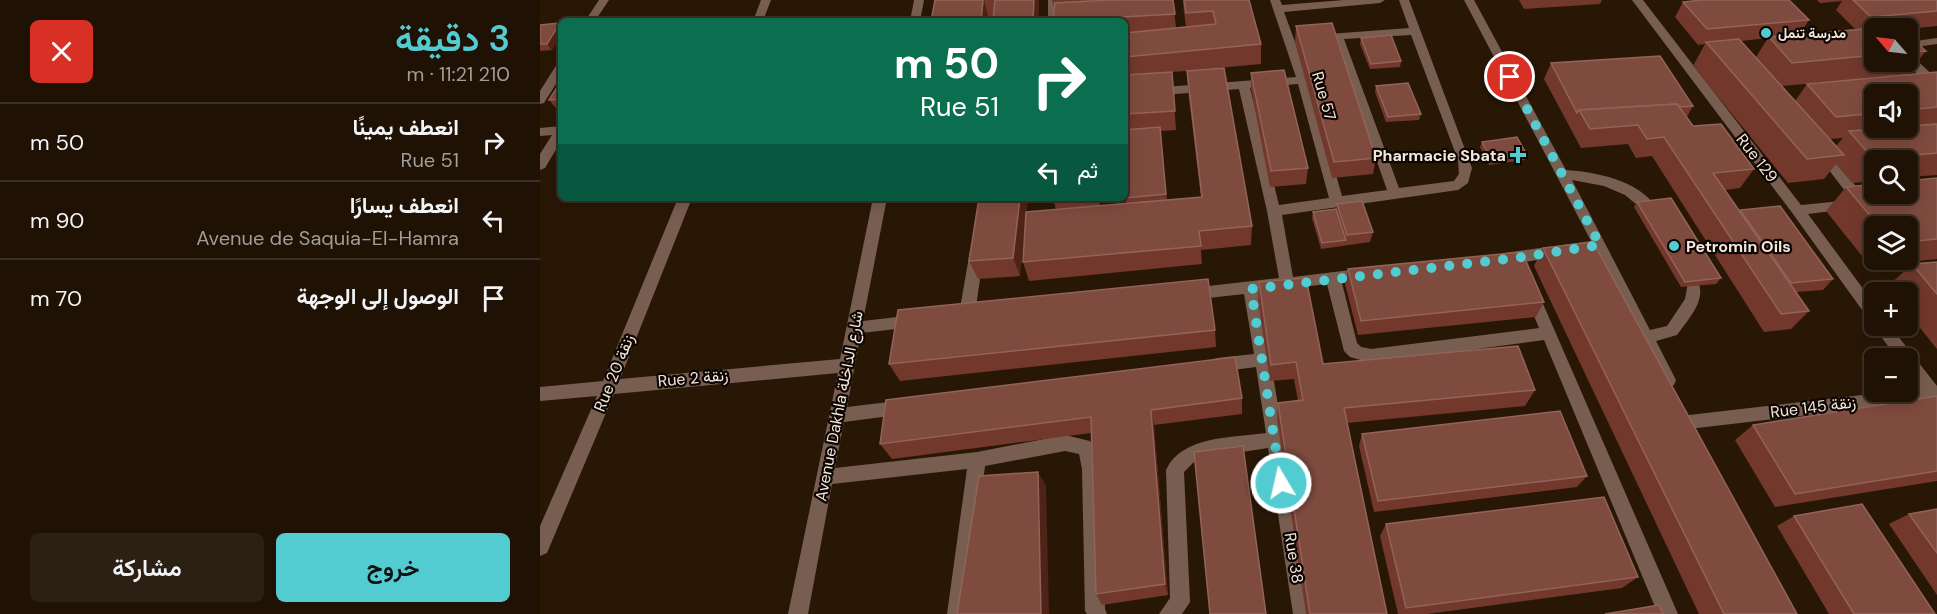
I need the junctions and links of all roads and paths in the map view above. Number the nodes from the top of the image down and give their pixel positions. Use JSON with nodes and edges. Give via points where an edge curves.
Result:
{"nodes":[{"id":1,"x":604,"y":0,"type":"edge"},
{"id":2,"x":766,"y":0,"type":"edge"},
{"id":3,"x":920,"y":0,"type":"edge"},
{"id":4,"x":1053,"y":0,"type":"edge"},
{"id":5,"x":1380,"y":0,"type":"edge"},
{"id":6,"x":1404,"y":0,"type":"edge"},
{"id":7,"x":1469,"y":0,"type":"edge"},
{"id":8,"x":1637,"y":0,"type":"edge"},
{"id":9,"x":1277,"y":4,"type":"edge"},
{"id":10,"x":592,"y":18,"type":"edge"},
{"id":11,"x":759,"y":18,"type":"edge"},
{"id":12,"x":916,"y":18,"type":"edge"},
{"id":13,"x":1053,"y":18,"type":"edge"},
{"id":14,"x":1416,"y":31,"type":"junction"},
{"id":15,"x":1338,"y":37,"type":"junction"},
{"id":16,"x":1319,"y":38,"type":"edge"},
{"id":17,"x":1937,"y":41,"type":"edge"},
{"id":18,"x":1918,"y":44,"type":"edge"},
{"id":19,"x":1705,"y":63,"type":"dead end"},
{"id":20,"x":1685,"y":64,"type":"junction"},
{"id":21,"x":1918,"y":70,"type":"edge"},
{"id":22,"x":558,"y":72,"type":"edge"},
{"id":23,"x":1303,"y":80,"type":"junction"},
{"id":24,"x":1244,"y":86,"type":"junction"},
{"id":25,"x":1933,"y":88,"type":"edge"},
{"id":26,"x":1128,"y":94,"type":"edge"},
{"id":27,"x":540,"y":100,"type":"edge"},
{"id":28,"x":558,"y":130,"type":"edge"},
{"id":29,"x":540,"y":132,"type":"edge"},
{"id":30,"x":558,"y":135,"type":"edge"},
{"id":31,"x":1814,"y":144,"type":"edge"},
{"id":32,"x":540,"y":165,"type":"edge"},
{"id":33,"x":1562,"y":174,"type":"junction"},
{"id":34,"x":1395,"y":195,"type":"junction"},
{"id":35,"x":684,"y":201,"type":"edge"},
{"id":36,"x":879,"y":201,"type":"edge"},
{"id":37,"x":1337,"y":203,"type":"junction"},
{"id":38,"x":1648,"y":206,"type":"edge"},
{"id":39,"x":1798,"y":210,"type":"junction"},
{"id":40,"x":1274,"y":211,"type":"junction"},
{"id":41,"x":980,"y":233,"type":"edge"},
{"id":42,"x":1600,"y":245,"type":"junction"},
{"id":43,"x":1493,"y":260,"type":"edge"},
{"id":44,"x":1521,"y":268,"type":"junction"},
{"id":45,"x":1378,"y":273,"type":"edge"},
{"id":46,"x":1333,"y":278,"type":"junction"},
{"id":47,"x":1287,"y":283,"type":"junction"},
{"id":48,"x":1693,"y":286,"type":"edge"},
{"id":49,"x":1251,"y":289,"type":"junction"},
{"id":50,"x":1180,"y":295,"type":"edge"},
{"id":51,"x":1864,"y":302,"type":"edge"},
{"id":52,"x":968,"y":314,"type":"edge"},
{"id":53,"x":933,"y":318,"type":"edge"},
{"id":54,"x":854,"y":328,"type":"junction"},
{"id":55,"x":1549,"y":333,"type":"junction"},
{"id":56,"x":1889,"y":336,"type":"edge"},
{"id":57,"x":1646,"y":337,"type":"junction"},
{"id":58,"x":1898,"y":348,"type":"edge"},
{"id":59,"x":1261,"y":360,"type":"junction"},
{"id":60,"x":847,"y":365,"type":"junction"},
{"id":61,"x":1202,"y":368,"type":"edge"},
{"id":62,"x":1918,"y":373,"type":"edge"},
{"id":63,"x":609,"y":386,"type":"junction"},
{"id":64,"x":1673,"y":390,"type":"edge"},
{"id":65,"x":1935,"y":393,"type":"edge"},
{"id":66,"x":540,"y":394,"type":"edge"},
{"id":67,"x":919,"y":405,"type":"edge"},
{"id":68,"x":837,"y":416,"type":"junction"},
{"id":69,"x":1689,"y":422,"type":"edge"},
{"id":70,"x":1274,"y":439,"type":"junction"},
{"id":71,"x":977,"y":460,"type":"junction"},
{"id":72,"x":825,"y":477,"type":"junction"},
{"id":73,"x":540,"y":547,"type":"edge"},
{"id":74,"x":798,"y":614,"type":"edge"},
{"id":75,"x":957,"y":614,"type":"edge"},
{"id":76,"x":1097,"y":614,"type":"edge"},
{"id":77,"x":1169,"y":614,"type":"edge"},
{"id":78,"x":1303,"y":614,"type":"edge"},
{"id":79,"x":1668,"y":614,"type":"edge"}],
"edges":[{"from":1,"to":10,"type":"street"},
{"from":2,"to":11,"type":"street"},
{"from":3,"to":12,"type":"street"},
{"from":4,"to":13,"type":"street"},
{"from":5,"to":9,"type":"street"},
{"from":6,"to":14,"type":"street"},
{"from":7,"to":33,"type":"street"},
{"from":8,"to":20,"type":"street","name":"Rue 129"},
{"from":9,"to":23,"type":"street","name":"Rue 57","via":[[1294,40]]},
{"from":14,"to":15,"type":"street"},
{"from":14,"to":34,"type":"street","via":[[1466,172],[1458,185]]},
{"from":15,"to":16,"type":"street"},
{"from":15,"to":34,"type":"street"},
{"from":17,"to":18,"type":"street"},
{"from":19,"to":20,"type":"street"},
{"from":20,"to":39,"type":"street","name":"Rue 129"},
{"from":21,"to":25,"type":"street"},
{"from":22,"to":27,"type":"street"},
{"from":23,"to":24,"type":"street"},
{"from":23,"to":37,"type":"street","name":"Rue 57"},
{"from":24,"to":26,"type":"street"},
{"from":24,"to":40,"type":"street"},
{"from":28,"to":29,"type":"street"},
{"from":30,"to":32,"type":"street"},
{"from":31,"to":39,"type":"street","via":[[1868,202]]},
{"from":33,"to":38,"type":"street","via":[[1586,176],[1636,194]]},
{"from":33,"to":42,"type":"street"},
{"from":34,"to":37,"type":"street"},
{"from":35,"to":63,"type":"street","name":"Rue 20 زنقة"},
{"from":36,"to":54,"type":"street","name":"Avenue Dakhla شارع الداخلة"},
{"from":37,"to":40,"type":"street"},
{"from":39,"to":51,"type":"street","name":"Rue 129"},
{"from":40,"to":47,"type":"street"},
{"from":41,"to":52,"type":"street"},
{"from":42,"to":44,"type":"street"},
{"from":42,"to":57,"type":"street"},
{"from":43,"to":44,"type":"street"},
{"from":44,"to":55,"type":"street"},
{"from":45,"to":46,"type":"street"},
{"from":46,"to":47,"type":"street"},
{"from":46,"to":55,"type":"street","via":[[1350,346],[1371,356]]},
{"from":47,"to":49,"type":"street"},
{"from":48,"to":57,"type":"street","via":[[1692,300],[1672,331]]},
{"from":49,"to":50,"type":"street"},
{"from":49,"to":59,"type":"street","name":"Rue 38"},
{"from":53,"to":54,"type":"street"},
{"from":54,"to":60,"type":"street","name":"Avenue Dakhla شارع الداخلة"},
{"from":55,"to":79,"type":"street"},
{"from":56,"to":58,"type":"street"},
{"from":57,"to":64,"type":"street"},
{"from":59,"to":61,"type":"street"},
{"from":59,"to":70,"type":"street","name":"Rue 38"},
{"from":60,"to":63,"type":"street","name":"Rue 2 زنقة"},
{"from":60,"to":68,"type":"street","name":"Avenue Dakhla شارع الداخلة"},
{"from":62,"to":65,"type":"street"},
{"from":63,"to":66,"type":"street","name":"Rue 2 زنقة"},
{"from":63,"to":73,"type":"street","name":"Rue 20 زنقة"},
{"from":65,"to":69,"type":"street","name":"Rue 145 زنقة"},
{"from":67,"to":68,"type":"street"},
{"from":68,"to":72,"type":"street","name":"Avenue Dakhla شارع الداخلة"},
{"from":70,"to":77,"type":"street","via":[[1193,452],[1175,470],[1180,602]]},
{"from":70,"to":78,"type":"street","name":"Rue 38"},
{"from":71,"to":72,"type":"street"},
{"from":71,"to":75,"type":"street"},
{"from":71,"to":76,"type":"street","via":[[1065,443],[1084,447],[1091,469]]},
{"from":72,"to":74,"type":"street","name":"Avenue Dakhla شارع الداخلة"}]}
